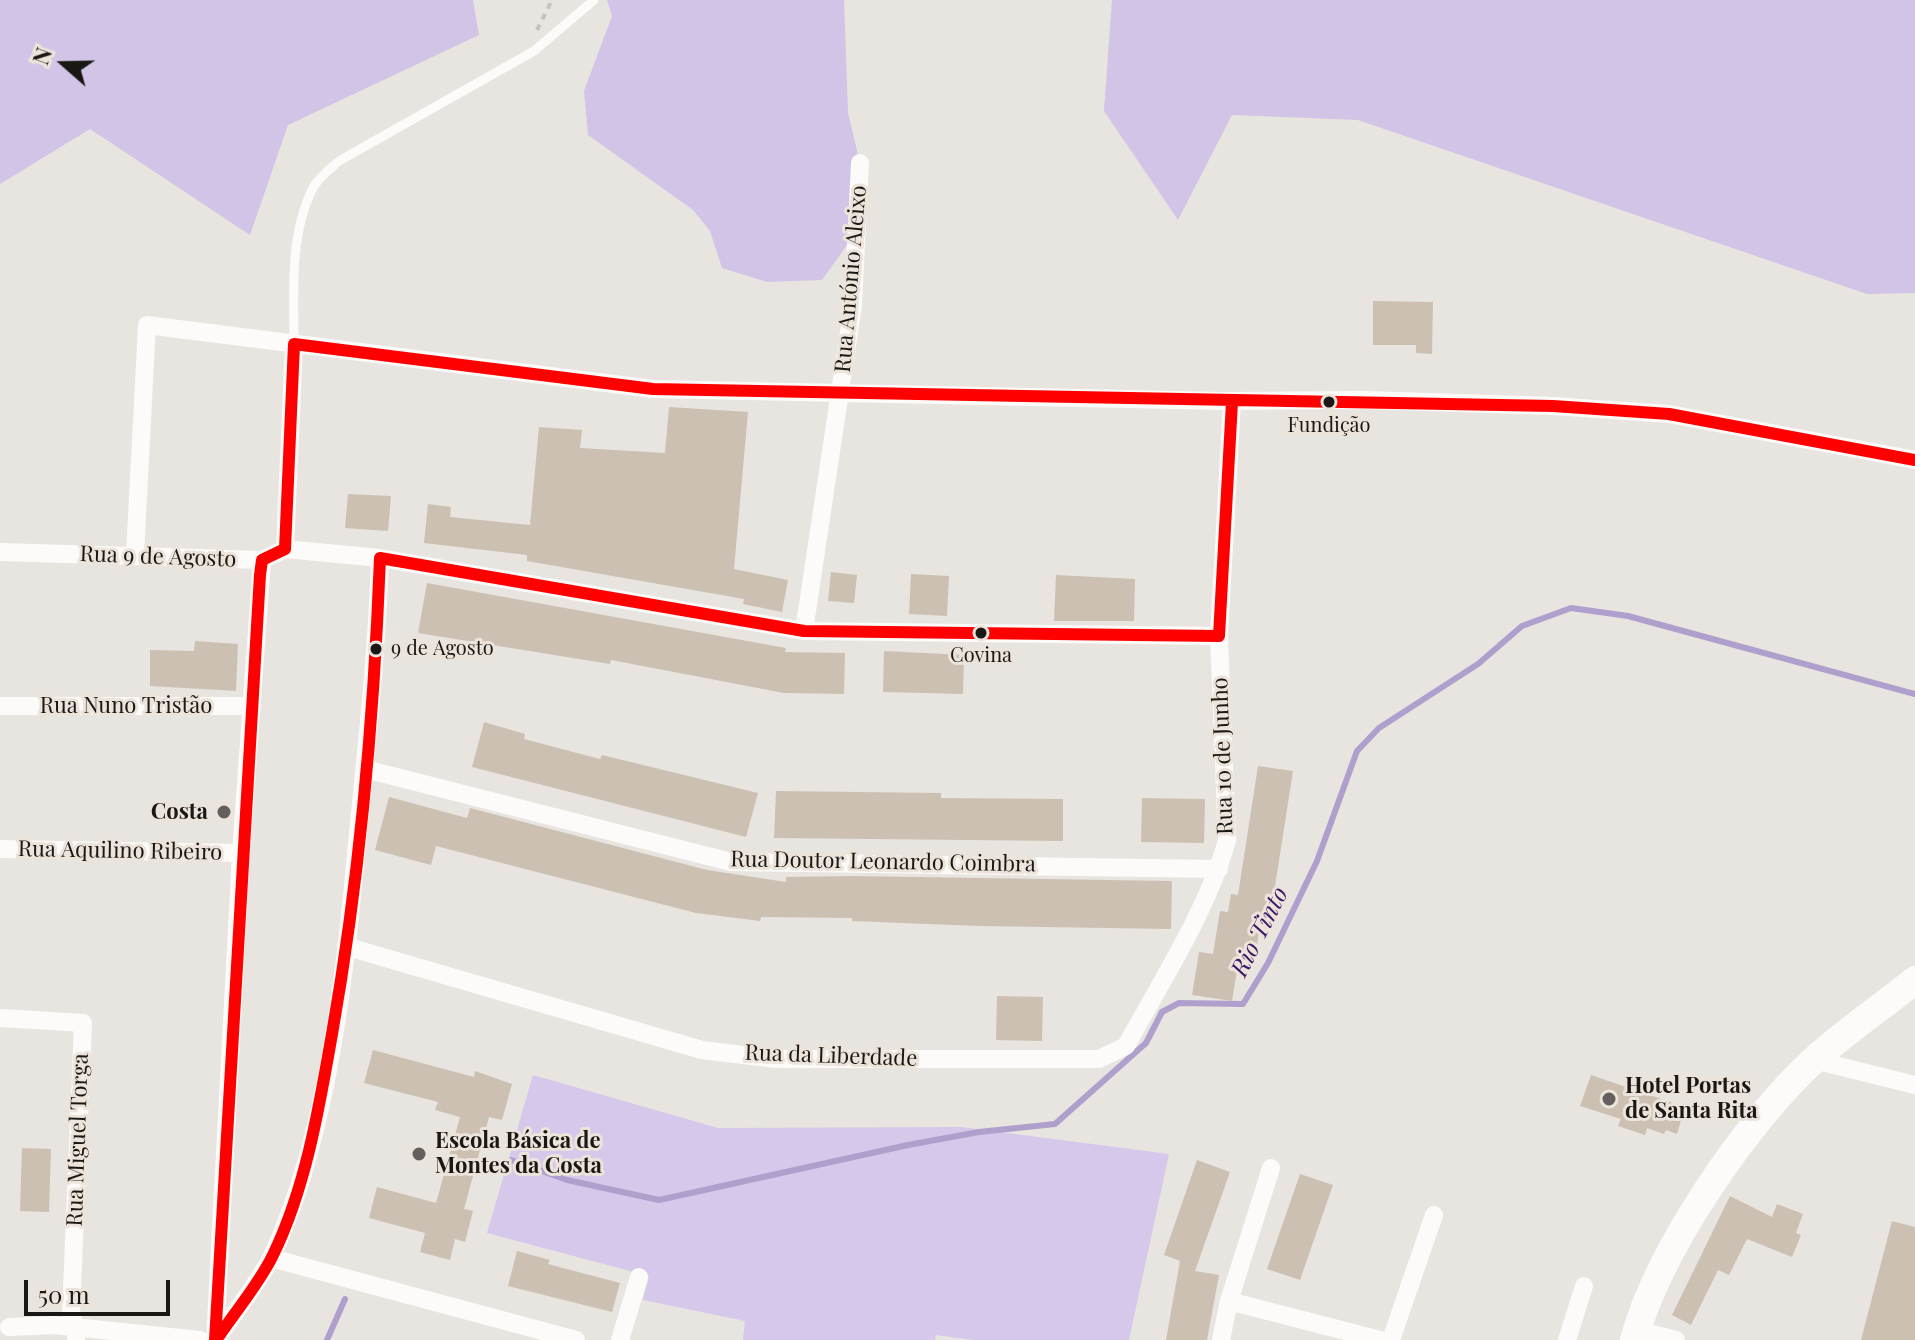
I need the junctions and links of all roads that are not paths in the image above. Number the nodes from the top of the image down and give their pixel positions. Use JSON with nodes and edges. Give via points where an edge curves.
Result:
{"nodes":[{"id":1,"x":594,"y":0,"type":"edge"},
{"id":2,"x":860,"y":163,"type":"dead end"},
{"id":3,"x":294,"y":344,"type":"junction"},
{"id":4,"x":842,"y":393,"type":"junction"},
{"id":5,"x":1232,"y":402,"type":"junction"},
{"id":6,"x":1915,"y":460,"type":"edge"},
{"id":7,"x":285,"y":549,"type":"junction"},
{"id":8,"x":0,"y":552,"type":"edge"},
{"id":9,"x":135,"y":555,"type":"junction"},
{"id":10,"x":380,"y":558,"type":"junction"},
{"id":11,"x":262,"y":560,"type":"junction"},
{"id":12,"x":804,"y":631,"type":"junction"},
{"id":13,"x":1219,"y":636,"type":"junction"},
{"id":14,"x":0,"y":706,"type":"edge"},
{"id":15,"x":252,"y":706,"type":"junction"},
{"id":16,"x":365,"y":769,"type":"junction"},
{"id":17,"x":0,"y":849,"type":"edge"},
{"id":18,"x":241,"y":853,"type":"junction"},
{"id":19,"x":1219,"y":869,"type":"junction"},
{"id":20,"x":348,"y":947,"type":"junction"},
{"id":21,"x":1915,"y":980,"type":"edge"},
{"id":22,"x":0,"y":1018,"type":"edge"},
{"id":23,"x":1814,"y":1060,"type":"junction"},
{"id":24,"x":1915,"y":1085,"type":"edge"},
{"id":25,"x":1271,"y":1168,"type":"dead end"},
{"id":26,"x":1434,"y":1215,"type":"dead end"},
{"id":27,"x":271,"y":1258,"type":"junction"},
{"id":28,"x":639,"y":1277,"type":"dead end"},
{"id":29,"x":1584,"y":1286,"type":"dead end"},
{"id":30,"x":1229,"y":1301,"type":"junction"},
{"id":31,"x":4,"y":1327,"type":"edge"},
{"id":32,"x":76,"y":1335,"type":"edge"},
{"id":33,"x":1635,"y":1335,"type":"edge"},
{"id":34,"x":38,"y":1340,"type":"edge"},
{"id":35,"x":200,"y":1340,"type":"edge"},
{"id":36,"x":216,"y":1340,"type":"edge"},
{"id":37,"x":576,"y":1340,"type":"edge"},
{"id":38,"x":620,"y":1340,"type":"edge"},
{"id":39,"x":1221,"y":1340,"type":"edge"},
{"id":40,"x":1380,"y":1340,"type":"edge"},
{"id":41,"x":1391,"y":1340,"type":"edge"},
{"id":42,"x":1567,"y":1340,"type":"edge"},
{"id":43,"x":1676,"y":1340,"type":"edge"}],
"edges":[{"from":1,"to":3,"type":"lane","via":[[534,51],[339,161],[314,186],[300,222]]},
{"from":2,"to":4,"type":"street","name":"Rua António Aleixo","via":[[853,305]]},
{"from":3,"to":4,"type":"street","via":[[653,389]]},
{"from":3,"to":7,"type":"street"},
{"from":3,"to":9,"type":"street","via":[[147,325]]},
{"from":4,"to":5,"type":"street"},
{"from":4,"to":12,"type":"street","name":"Rua António Aleixo"},
{"from":5,"to":6,"type":"street","via":[[1365,400],[1669,414]]},
{"from":5,"to":13,"type":"street","name":"Rua 10 de Junho"},
{"from":7,"to":10,"type":"street"},
{"from":7,"to":11,"type":"street","name":"Rua 9 de Agosto"},
{"from":8,"to":9,"type":"street","name":"Rua 9 de Agosto"},
{"from":9,"to":11,"type":"street","name":"Rua 9 de Agosto"},
{"from":10,"to":12,"type":"street"},
{"from":10,"to":16,"type":"street"},
{"from":11,"to":15,"type":"street"},
{"from":12,"to":13,"type":"street"},
{"from":13,"to":19,"type":"street","name":"Rua 10 de Junho","via":[[1227,841]]},
{"from":14,"to":15,"type":"street","name":"Rua Nuno Tristão"},
{"from":15,"to":18,"type":"street"},
{"from":16,"to":19,"type":"street","name":"Rua Doutor Leonardo Coimbra","via":[[731,862]]},
{"from":16,"to":20,"type":"street"},
{"from":17,"to":18,"type":"street","name":"Rua Aquilino Ribeiro"},
{"from":18,"to":36,"type":"street"},
{"from":19,"to":20,"type":"street","name":"Rua da Liberdade","via":[[1126,1046],[1099,1059],[776,1059],[702,1050]]},
{"from":20,"to":27,"type":"street","via":[[314,1128],[297,1194]]},
{"from":21,"to":23,"type":"main road"},
{"from":22,"to":32,"type":"street","name":"Rua Miguel Torga","via":[[83,1023],[71,1314]]},
{"from":23,"to":24,"type":"street"},
{"from":23,"to":33,"type":"main road","via":[[1717,1175],[1682,1231]]},
{"from":25,"to":30,"type":"street"},
{"from":26,"to":41,"type":"street"},
{"from":27,"to":36,"type":"street"},
{"from":27,"to":37,"type":"street"},
{"from":28,"to":38,"type":"street"},
{"from":29,"to":42,"type":"street"},
{"from":30,"to":39,"type":"street"},
{"from":30,"to":40,"type":"street"},
{"from":31,"to":32,"type":"street","via":[[39,1324]]},
{"from":31,"to":34,"type":"street"},
{"from":32,"to":35,"type":"street"},
{"from":33,"to":43,"type":"street"}]}
